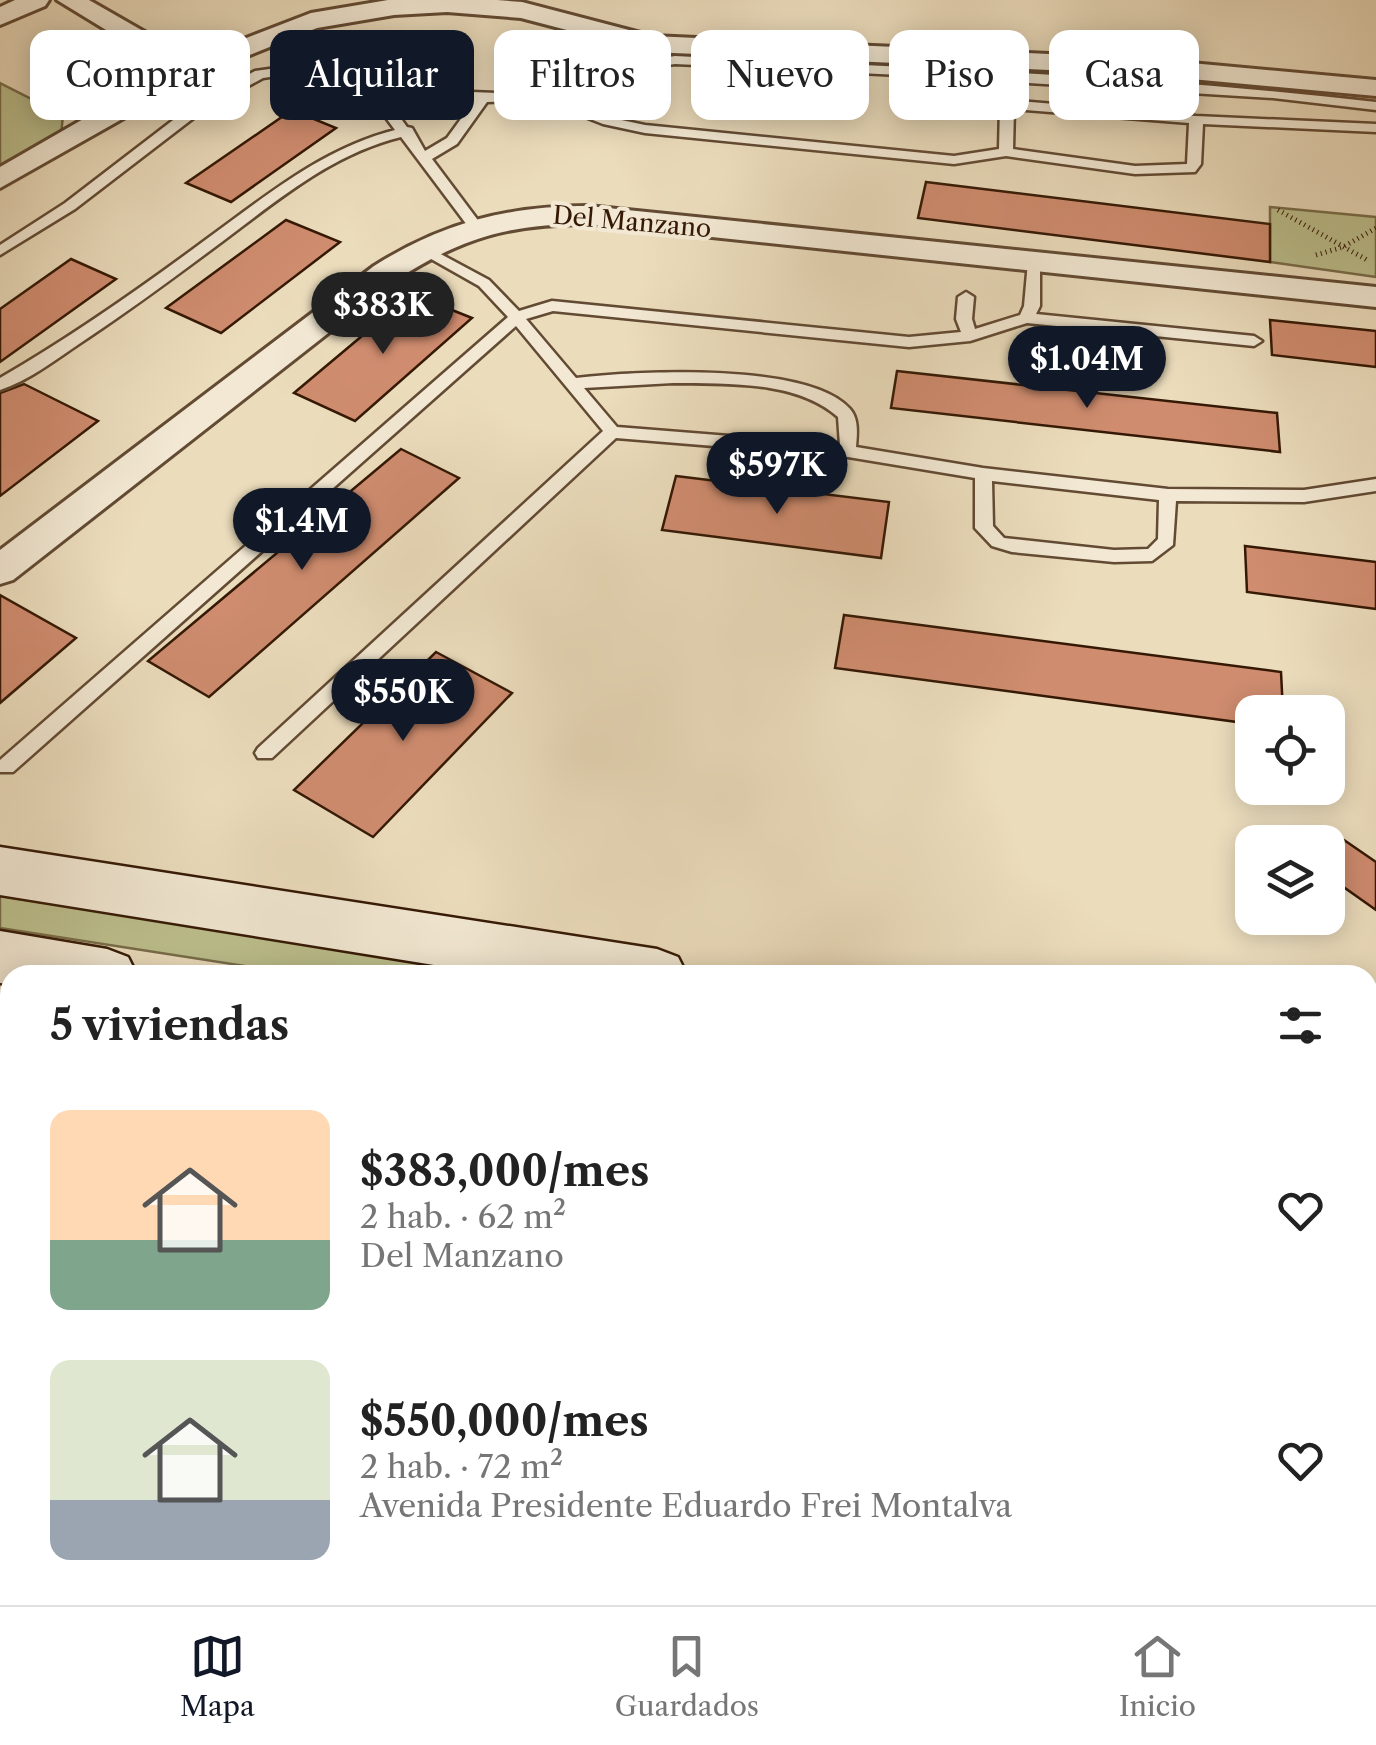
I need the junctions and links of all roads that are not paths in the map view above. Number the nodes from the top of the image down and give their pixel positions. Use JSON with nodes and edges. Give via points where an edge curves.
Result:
{"nodes":[{"id":1,"x":36,"y":0,"type":"edge"},
{"id":2,"x":70,"y":0,"type":"edge"},
{"id":3,"x":616,"y":0,"type":"edge"},
{"id":4,"x":0,"y":16,"type":"edge"},
{"id":5,"x":123,"y":30,"type":"edge"},
{"id":6,"x":598,"y":30,"type":"joint"},
{"id":7,"x":250,"y":44,"type":"edge"},
{"id":8,"x":671,"y":45,"type":"edge"},
{"id":9,"x":671,"y":62,"type":"edge"},
{"id":10,"x":889,"y":71,"type":"edge"},
{"id":11,"x":270,"y":73,"type":"edge"},
{"id":12,"x":1029,"y":79,"type":"edge"},
{"id":13,"x":1376,"y":88,"type":"edge"},
{"id":14,"x":474,"y":99,"type":"edge"},
{"id":15,"x":494,"y":99,"type":"edge"},
{"id":16,"x":482,"y":100,"type":"junction"},
{"id":17,"x":1376,"y":106,"type":"edge"},
{"id":18,"x":102,"y":120,"type":"edge"},
{"id":19,"x":397,"y":120,"type":"edge"},
{"id":20,"x":605,"y":120,"type":"edge"},
{"id":21,"x":1007,"y":120,"type":"edge"},
{"id":22,"x":1196,"y":120,"type":"joint"},
{"id":23,"x":1376,"y":128,"type":"edge"},
{"id":24,"x":407,"y":131,"type":"junction"},
{"id":25,"x":1006,"y":152,"type":"junction"},
{"id":26,"x":425,"y":157,"type":"junction"},
{"id":27,"x":0,"y":180,"type":"edge"},
{"id":28,"x":474,"y":226,"type":"junction"},
{"id":29,"x":422,"y":248,"type":"junction"},
{"id":30,"x":0,"y":251,"type":"edge"},
{"id":31,"x":1035,"y":262,"type":"junction"},
{"id":32,"x":966,"y":297,"type":"dead end"},
{"id":33,"x":1376,"y":297,"type":"edge"},
{"id":34,"x":518,"y":316,"type":"junction"},
{"id":35,"x":1026,"y":318,"type":"junction"},
{"id":36,"x":970,"y":336,"type":"junction"},
{"id":37,"x":1254,"y":341,"type":"dead end"},
{"id":38,"x":573,"y":384,"type":"junction"},
{"id":39,"x":0,"y":385,"type":"edge"},
{"id":40,"x":612,"y":432,"type":"junction"},
{"id":41,"x":848,"y":451,"type":"junction"},
{"id":42,"x":983,"y":474,"type":"junction"},
{"id":43,"x":1376,"y":485,"type":"edge"},
{"id":44,"x":1168,"y":495,"type":"junction"},
{"id":45,"x":0,"y":570,"type":"edge"},
{"id":46,"x":264,"y":753,"type":"dead end"},
{"id":47,"x":6,"y":766,"type":"dead end"},
{"id":48,"x":0,"y":871,"type":"edge"},
{"id":49,"x":0,"y":957,"type":"edge"},
{"id":50,"x":48,"y":965,"type":"edge"},
{"id":51,"x":594,"y":965,"type":"edge"}],
"edges":[{"from":1,"to":4,"type":"street"},
{"from":2,"to":5,"type":"street"},
{"from":3,"to":6,"type":"street"},
{"from":6,"to":7,"type":"street","via":[[522,10],[394,7],[310,21]]},
{"from":8,"to":13,"type":"street","via":[[1137,66]]},
{"from":9,"to":10,"type":"lane"},
{"from":11,"to":30,"type":"lane","via":[[199,106]]},
{"from":12,"to":17,"type":"lane"},
{"from":14,"to":16,"type":"lane"},
{"from":15,"to":16,"type":"lane"},
{"from":16,"to":26,"type":"lane","via":[[452,141]]},
{"from":18,"to":27,"type":"street"},
{"from":19,"to":24,"type":"lane"},
{"from":20,"to":25,"type":"lane","via":[[954,160]]},
{"from":21,"to":25,"type":"lane"},
{"from":22,"to":23,"type":"lane"},
{"from":22,"to":25,"type":"lane","via":[[1194,164],[1182,171]]},
{"from":24,"to":26,"type":"lane"},
{"from":24,"to":39,"type":"lane","via":[[326,158],[109,317]]},
{"from":26,"to":28,"type":"lane"},
{"from":28,"to":29,"type":"street","name":"Del Manzano"},
{"from":28,"to":31,"type":"street","name":"Del Manzano","via":[[510,217],[588,215]]},
{"from":29,"to":34,"type":"lane","via":[[484,283]]},
{"from":29,"to":45,"type":"street","name":"Del Manzano"},
{"from":31,"to":33,"type":"street","name":"Del Manzano"},
{"from":31,"to":35,"type":"lane"},
{"from":32,"to":36,"type":"lane"},
{"from":34,"to":36,"type":"lane","via":[[552,306],[909,342]]},
{"from":34,"to":38,"type":"lane"},
{"from":34,"to":47,"type":"lane"},
{"from":35,"to":36,"type":"lane"},
{"from":35,"to":37,"type":"lane"},
{"from":38,"to":40,"type":"lane"},
{"from":38,"to":41,"type":"lane","via":[[644,376],[791,388],[825,398],[844,413]]},
{"from":40,"to":41,"type":"lane"},
{"from":40,"to":46,"type":"lane"},
{"from":41,"to":42,"type":"lane"},
{"from":42,"to":44,"type":"lane"},
{"from":42,"to":44,"type":"lane","via":[[984,528],[1012,546],[1152,555],[1167,541]]},
{"from":43,"to":44,"type":"lane","via":[[1304,496]]},
{"from":48,"to":51,"type":"main road"},
{"from":49,"to":50,"type":"main road"}]}
